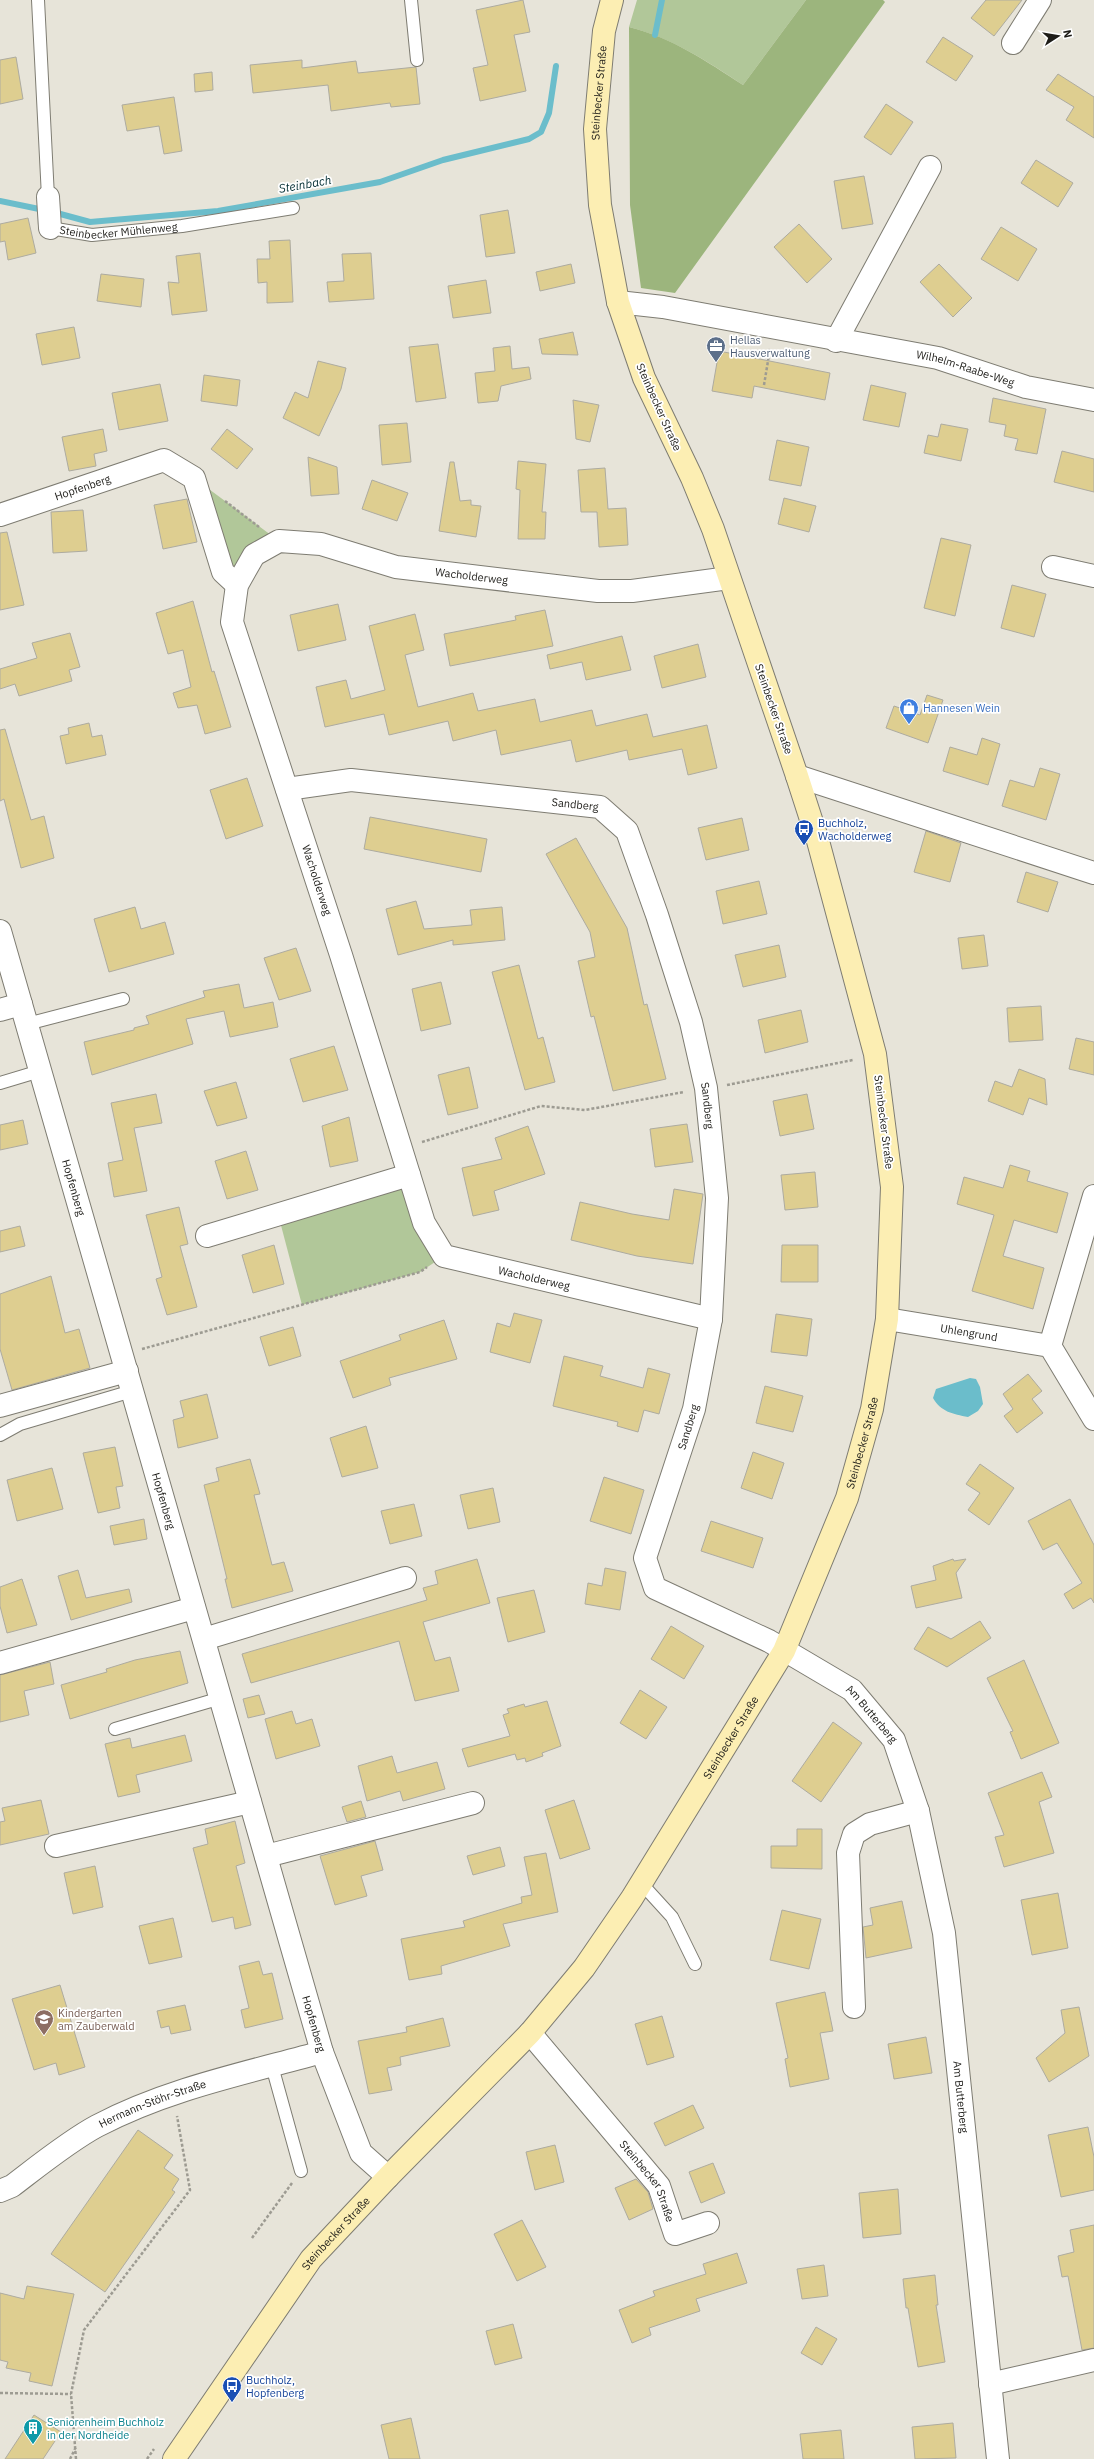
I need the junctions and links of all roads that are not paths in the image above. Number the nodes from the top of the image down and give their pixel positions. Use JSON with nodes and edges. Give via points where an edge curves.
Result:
{"nodes":[{"id":1,"x":38,"y":0,"type":"edge"},
{"id":2,"x":411,"y":0,"type":"edge"},
{"id":3,"x":612,"y":0,"type":"edge"},
{"id":4,"x":1040,"y":0,"type":"edge"},
{"id":5,"x":1013,"y":43,"type":"dead end"},
{"id":6,"x":417,"y":60,"type":"dead end"},
{"id":7,"x":930,"y":166,"type":"dead end"},
{"id":8,"x":48,"y":197,"type":"joint"},
{"id":9,"x":293,"y":208,"type":"dead end"},
{"id":10,"x":50,"y":228,"type":"joint"},
{"id":11,"x":618,"y":302,"type":"junction"},
{"id":12,"x":836,"y":341,"type":"junction"},
{"id":13,"x":1094,"y":400,"type":"edge"},
{"id":14,"x":0,"y":515,"type":"edge"},
{"id":15,"x":1053,"y":567,"type":"dead end"},
{"id":16,"x":1094,"y":576,"type":"edge"},
{"id":17,"x":729,"y":578,"type":"junction"},
{"id":18,"x":237,"y":585,"type":"junction"},
{"id":19,"x":797,"y":776,"type":"junction"},
{"id":20,"x":288,"y":789,"type":"junction"},
{"id":21,"x":1094,"y":873,"type":"edge"},
{"id":22,"x":0,"y":931,"type":"edge"},
{"id":23,"x":123,"y":999,"type":"dead end"},
{"id":24,"x":0,"y":1010,"type":"edge"},
{"id":25,"x":24,"y":1014,"type":"junction"},
{"id":26,"x":40,"y":1071,"type":"junction"},
{"id":27,"x":0,"y":1083,"type":"edge"},
{"id":28,"x":409,"y":1175,"type":"junction"},
{"id":29,"x":1094,"y":1196,"type":"edge"},
{"id":30,"x":207,"y":1236,"type":"dead end"},
{"id":31,"x":711,"y":1319,"type":"junction"},
{"id":32,"x":888,"y":1319,"type":"junction"},
{"id":33,"x":1050,"y":1346,"type":"junction"},
{"id":34,"x":127,"y":1372,"type":"junction"},
{"id":35,"x":0,"y":1406,"type":"edge"},
{"id":36,"x":1094,"y":1419,"type":"edge"},
{"id":37,"x":0,"y":1435,"type":"edge"},
{"id":38,"x":405,"y":1578,"type":"dead end"},
{"id":39,"x":194,"y":1608,"type":"junction"},
{"id":40,"x":204,"y":1639,"type":"junction"},
{"id":41,"x":784,"y":1651,"type":"junction"},
{"id":42,"x":0,"y":1663,"type":"edge"},
{"id":43,"x":220,"y":1698,"type":"junction"},
{"id":44,"x":116,"y":1729,"type":"dead end"},
{"id":45,"x":250,"y":1802,"type":"junction"},
{"id":46,"x":473,"y":1803,"type":"dead end"},
{"id":47,"x":918,"y":1811,"type":"junction"},
{"id":48,"x":56,"y":1846,"type":"dead end"},
{"id":49,"x":266,"y":1856,"type":"junction"},
{"id":50,"x":641,"y":1882,"type":"junction"},
{"id":51,"x":695,"y":1964,"type":"dead end"},
{"id":52,"x":854,"y":2006,"type":"dead end"},
{"id":53,"x":530,"y":2033,"type":"junction"},
{"id":54,"x":322,"y":2052,"type":"junction"},
{"id":55,"x":272,"y":2066,"type":"junction"},
{"id":56,"x":300,"y":2171,"type":"road end"},
{"id":57,"x":388,"y":2177,"type":"junction"},
{"id":58,"x":0,"y":2191,"type":"edge"},
{"id":59,"x":708,"y":2223,"type":"dead end"},
{"id":60,"x":1094,"y":2360,"type":"edge"},
{"id":61,"x":990,"y":2384,"type":"junction"},
{"id":62,"x":174,"y":2459,"type":"edge"},
{"id":63,"x":998,"y":2459,"type":"edge"}],
"edges":[{"from":1,"to":8,"type":"lane","name":"Steinbecker Mühlenweg"},
{"from":2,"to":6,"type":"lane"},
{"from":3,"to":11,"type":"street","name":"Steinbecker Straße","via":[[604,31],[595,129],[600,205]]},
{"from":4,"to":5,"type":"street"},
{"from":7,"to":12,"type":"street"},
{"from":8,"to":10,"type":"street","name":"Steinbecker Mühlenweg"},
{"from":9,"to":10,"type":"lane","name":"Steinbecker Mühlenweg","via":[[182,226],[92,235]]},
{"from":11,"to":12,"type":"street","name":"Wilhelm-Raabe-Weg","via":[[663,307]]},
{"from":11,"to":17,"type":"street","name":"Steinbecker Straße","via":[[644,378],[692,478]]},
{"from":12,"to":13,"type":"street","name":"Wilhelm-Raabe-Weg","via":[[938,358],[1026,387]]},
{"from":14,"to":18,"type":"street","name":"Hopfenberg","via":[[164,460],[194,478],[223,572]]},
{"from":15,"to":16,"type":"street"},
{"from":17,"to":18,"type":"street","name":"Wacholderweg","via":[[632,591],[598,591],[396,567],[321,544],[279,541],[254,555]]},
{"from":17,"to":19,"type":"street","name":"Steinbecker Straße"},
{"from":18,"to":20,"type":"street","name":"Wacholderweg","via":[[232,622]]},
{"from":19,"to":21,"type":"street"},
{"from":19,"to":32,"type":"street","name":"Steinbecker Straße","via":[[818,841],[875,1054],[892,1187]]},
{"from":20,"to":28,"type":"street","name":"Wacholderweg"},
{"from":20,"to":31,"type":"street","name":"Sandberg","via":[[351,780],[600,807],[627,831],[691,1022],[706,1088],[717,1198]]},
{"from":22,"to":25,"type":"street","name":"Hopfenberg"},
{"from":23,"to":25,"type":"lane"},
{"from":24,"to":25,"type":"street"},
{"from":25,"to":26,"type":"street","name":"Hopfenberg"},
{"from":26,"to":27,"type":"lane"},
{"from":26,"to":34,"type":"street","name":"Hopfenberg"},
{"from":28,"to":30,"type":"street"},
{"from":28,"to":31,"type":"street","name":"Wacholderweg","via":[[424,1223],[444,1256]]},
{"from":29,"to":33,"type":"street"},
{"from":31,"to":41,"type":"street","name":"Sandberg","via":[[694,1409],[645,1558],[655,1588]]},
{"from":32,"to":33,"type":"street","name":"Uhlengrund"},
{"from":32,"to":41,"type":"street","name":"Steinbecker Straße","via":[[872,1409],[847,1498]]},
{"from":33,"to":36,"type":"street"},
{"from":34,"to":35,"type":"street"},
{"from":34,"to":37,"type":"lane"},
{"from":34,"to":39,"type":"street","name":"Hopfenberg"},
{"from":38,"to":40,"type":"street"},
{"from":39,"to":40,"type":"street","name":"Hopfenberg"},
{"from":39,"to":42,"type":"street"},
{"from":40,"to":43,"type":"street","name":"Hopfenberg"},
{"from":41,"to":47,"type":"street","name":"Am Butterberg","via":[[852,1690],[894,1740]]},
{"from":41,"to":50,"type":"street","name":"Steinbecker Straße"},
{"from":43,"to":44,"type":"lane"},
{"from":43,"to":45,"type":"street","name":"Hopfenberg"},
{"from":45,"to":48,"type":"street"},
{"from":45,"to":49,"type":"street","name":"Hopfenberg"},
{"from":46,"to":49,"type":"street"},
{"from":47,"to":52,"type":"street","via":[[870,1824],[854,1834],[848,1853]]},
{"from":47,"to":61,"type":"street","name":"Am Butterberg","via":[[944,1933]]},
{"from":49,"to":54,"type":"street","name":"Hopfenberg"},
{"from":50,"to":51,"type":"lane","via":[[672,1917]]},
{"from":50,"to":53,"type":"street","name":"Steinbecker Straße","via":[[584,1968]]},
{"from":53,"to":57,"type":"street","name":"Steinbecker Straße"},
{"from":53,"to":59,"type":"street","name":"Steinbecker Straße","via":[[659,2186],[675,2234]]},
{"from":54,"to":55,"type":"street","name":"Hermann-Stöhr-Straße"},
{"from":54,"to":57,"type":"street","name":"Hopfenberg","via":[[361,2153]]},
{"from":55,"to":56,"type":"lane"},
{"from":55,"to":58,"type":"street","name":"Hermann-Stöhr-Straße","via":[[174,2093],[133,2108],[95,2127],[12,2186]]},
{"from":57,"to":62,"type":"street","name":"Steinbecker Straße","via":[[311,2259]]},
{"from":60,"to":61,"type":"street"},
{"from":61,"to":63,"type":"street","name":"Am Butterberg"}]}
